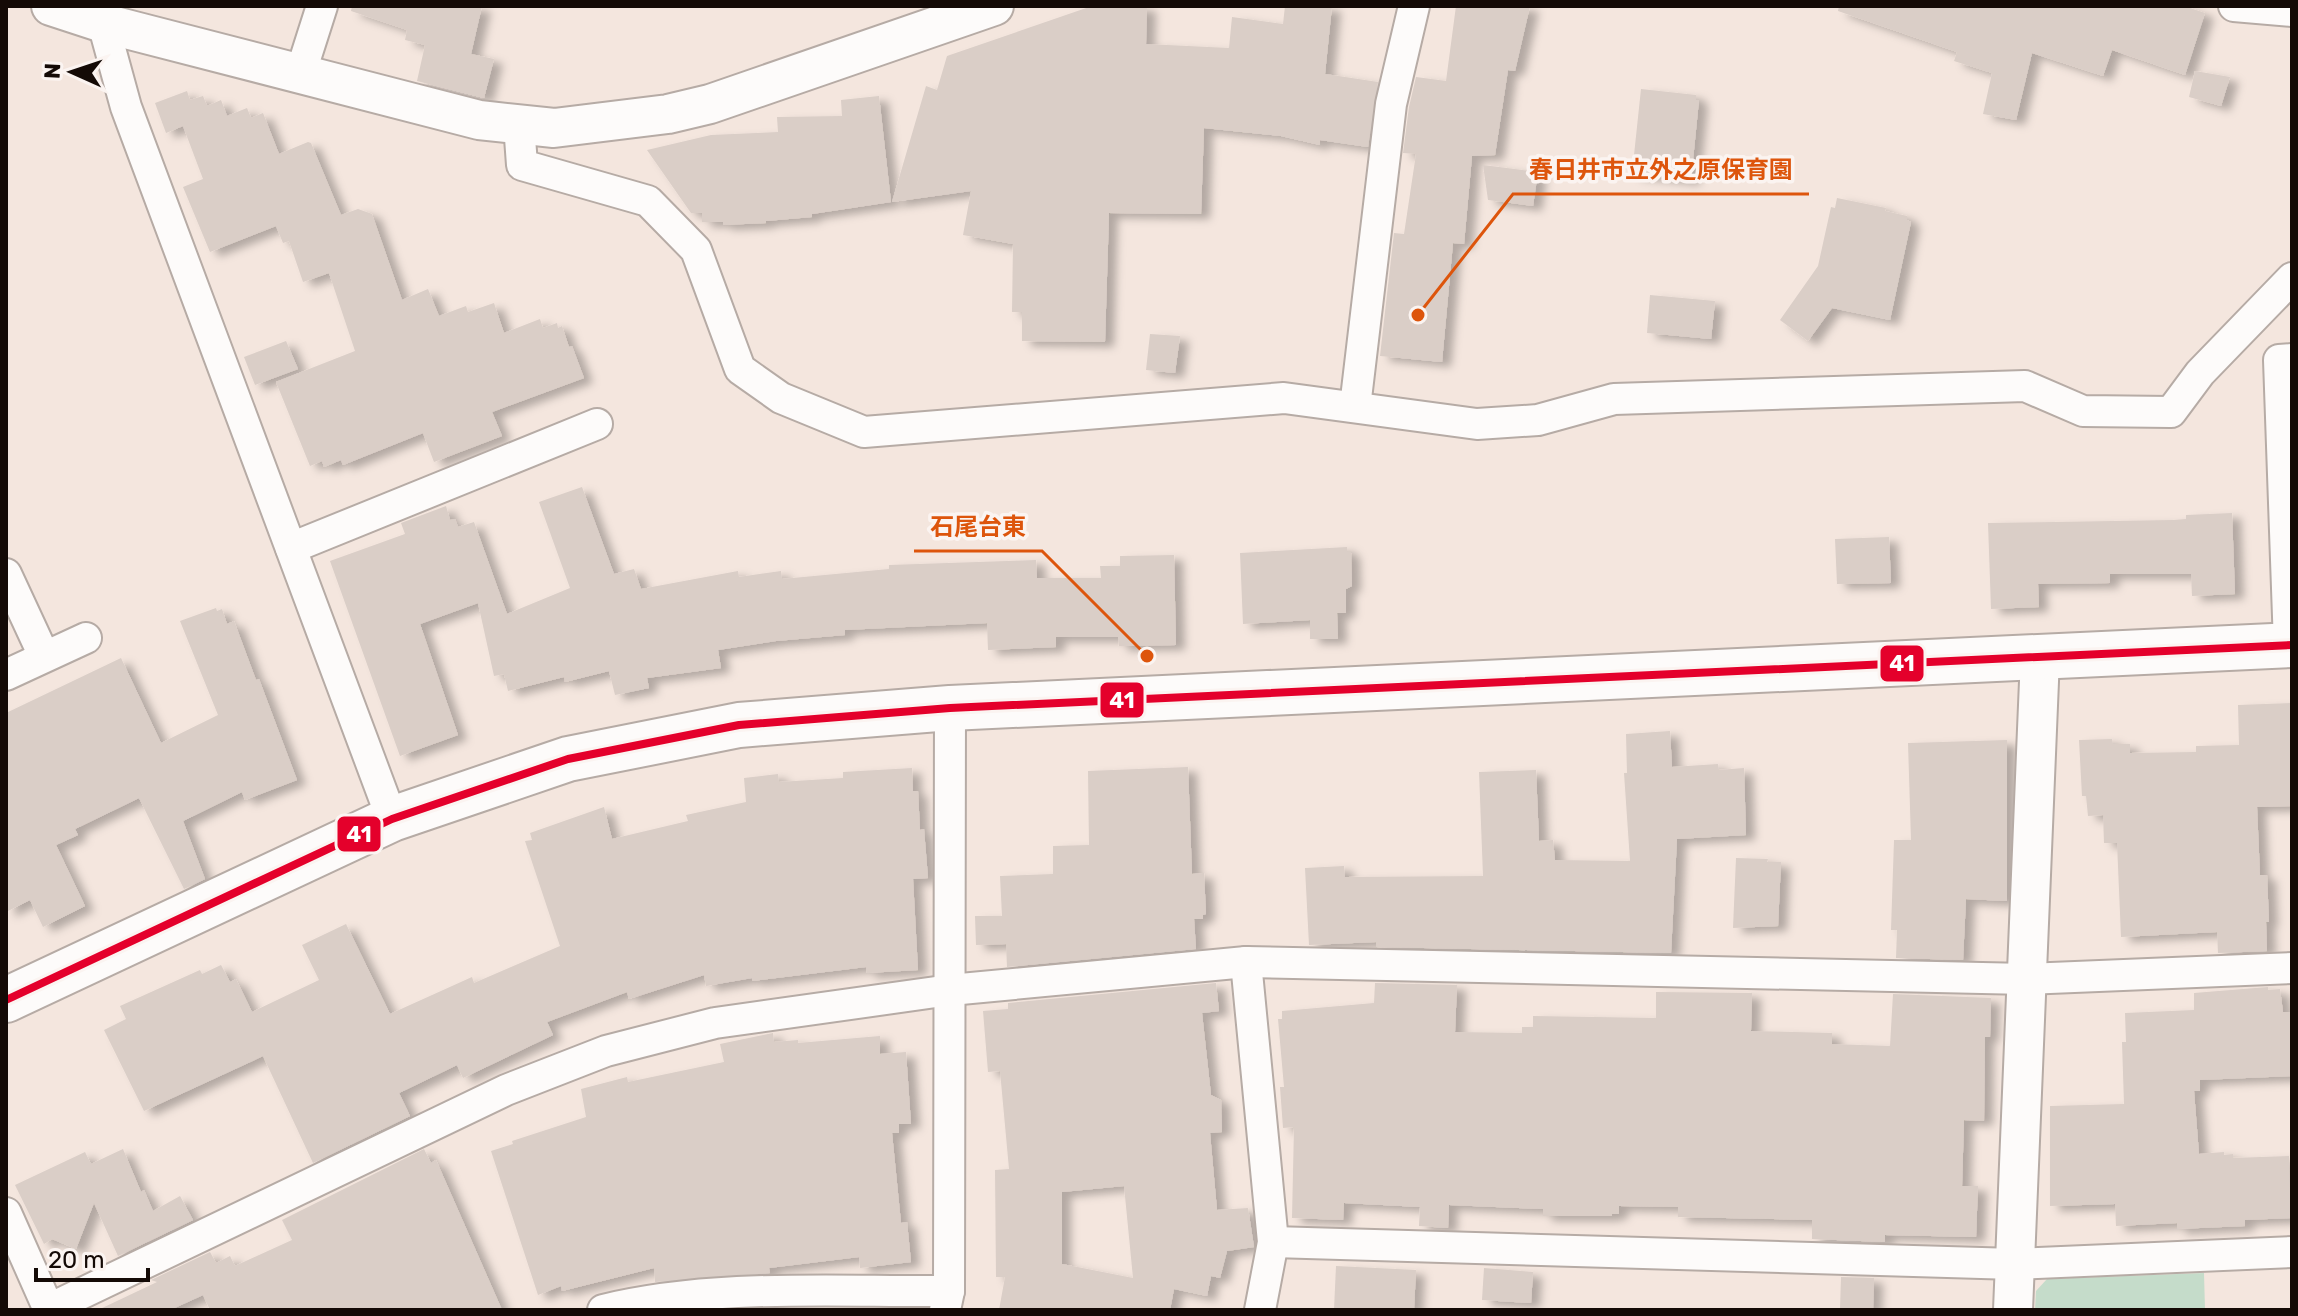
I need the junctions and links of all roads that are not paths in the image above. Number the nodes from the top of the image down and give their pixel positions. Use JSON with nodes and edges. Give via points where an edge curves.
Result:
{"nodes":[{"id":1,"x":51,"y":6,"type":"edge"},
{"id":2,"x":322,"y":6,"type":"edge"},
{"id":3,"x":994,"y":6,"type":"edge"},
{"id":4,"x":1414,"y":6,"type":"edge"},
{"id":5,"x":2234,"y":6,"type":"edge"},
{"id":6,"x":2292,"y":11,"type":"edge"},
{"id":7,"x":103,"y":23,"type":"junction"},
{"id":8,"x":300,"y":75,"type":"junction"},
{"id":9,"x":519,"y":124,"type":"junction"},
{"id":10,"x":2292,"y":278,"type":"edge"},
{"id":11,"x":2292,"y":359,"type":"edge"},
{"id":12,"x":1355,"y":407,"type":"junction"},
{"id":13,"x":597,"y":424,"type":"dead end"},
{"id":14,"x":291,"y":548,"type":"junction"},
{"id":15,"x":6,"y":574,"type":"edge"},
{"id":16,"x":86,"y":638,"type":"dead end"},
{"id":17,"x":2290,"y":645,"type":"edge"},
{"id":18,"x":44,"y":656,"type":"junction"},
{"id":19,"x":2040,"y":657,"type":"junction"},
{"id":20,"x":6,"y":675,"type":"edge"},
{"id":21,"x":950,"y":708,"type":"junction"},
{"id":22,"x":392,"y":819,"type":"junction"},
{"id":23,"x":1246,"y":962,"type":"junction"},
{"id":24,"x":2292,"y":968,"type":"edge"},
{"id":25,"x":2027,"y":979,"type":"junction"},
{"id":26,"x":950,"y":990,"type":"junction"},
{"id":27,"x":6,"y":1000,"type":"edge"},
{"id":28,"x":6,"y":1213,"type":"edge"},
{"id":29,"x":1273,"y":1242,"type":"junction"},
{"id":30,"x":2292,"y":1252,"type":"edge"},
{"id":31,"x":2015,"y":1264,"type":"junction"},
{"id":32,"x":947,"y":1300,"type":"edge"},
{"id":33,"x":48,"y":1310,"type":"edge"},
{"id":34,"x":603,"y":1310,"type":"edge"},
{"id":35,"x":1260,"y":1310,"type":"edge"},
{"id":36,"x":2013,"y":1310,"type":"edge"}],
"edges":[{"from":1,"to":7,"type":"street"},
{"from":2,"to":8,"type":"street"},
{"from":3,"to":9,"type":"street","via":[[710,104],[554,128]]},
{"from":4,"to":12,"type":"street","via":[[1391,104]]},
{"from":5,"to":6,"type":"street"},
{"from":7,"to":8,"type":"street"},
{"from":7,"to":14,"type":"street","via":[[126,107]]},
{"from":8,"to":9,"type":"street","via":[[479,120]]},
{"from":9,"to":12,"type":"street","via":[[522,165],[648,201],[696,250],[740,369],[781,398],[864,432],[1284,398]]},
{"from":10,"to":12,"type":"street","via":[[2200,373],[2171,412],[2083,411],[2025,386],[1614,399],[1538,420],[1477,424]]},
{"from":11,"to":17,"type":"street","via":[[2279,360]]},
{"from":13,"to":14,"type":"street"},
{"from":14,"to":22,"type":"street"},
{"from":15,"to":18,"type":"street"},
{"from":16,"to":18,"type":"street"},
{"from":17,"to":19,"type":"main road"},
{"from":18,"to":20,"type":"street"},
{"from":19,"to":21,"type":"main road"},
{"from":19,"to":25,"type":"street"},
{"from":21,"to":22,"type":"main road","via":[[739,725],[584,756]]},
{"from":21,"to":26,"type":"street"},
{"from":22,"to":27,"type":"main road"},
{"from":23,"to":25,"type":"street"},
{"from":23,"to":26,"type":"street"},
{"from":23,"to":29,"type":"street"},
{"from":24,"to":25,"type":"street"},
{"from":25,"to":31,"type":"street"},
{"from":26,"to":32,"type":"street"},
{"from":26,"to":33,"type":"street","via":[[715,1023],[606,1051],[506,1090]]},
{"from":28,"to":33,"type":"street"},
{"from":29,"to":31,"type":"street"},
{"from":29,"to":35,"type":"street"},
{"from":30,"to":31,"type":"street"},
{"from":31,"to":36,"type":"street"},
{"from":32,"to":34,"type":"street","via":[[754,1292],[636,1302]]}]}
